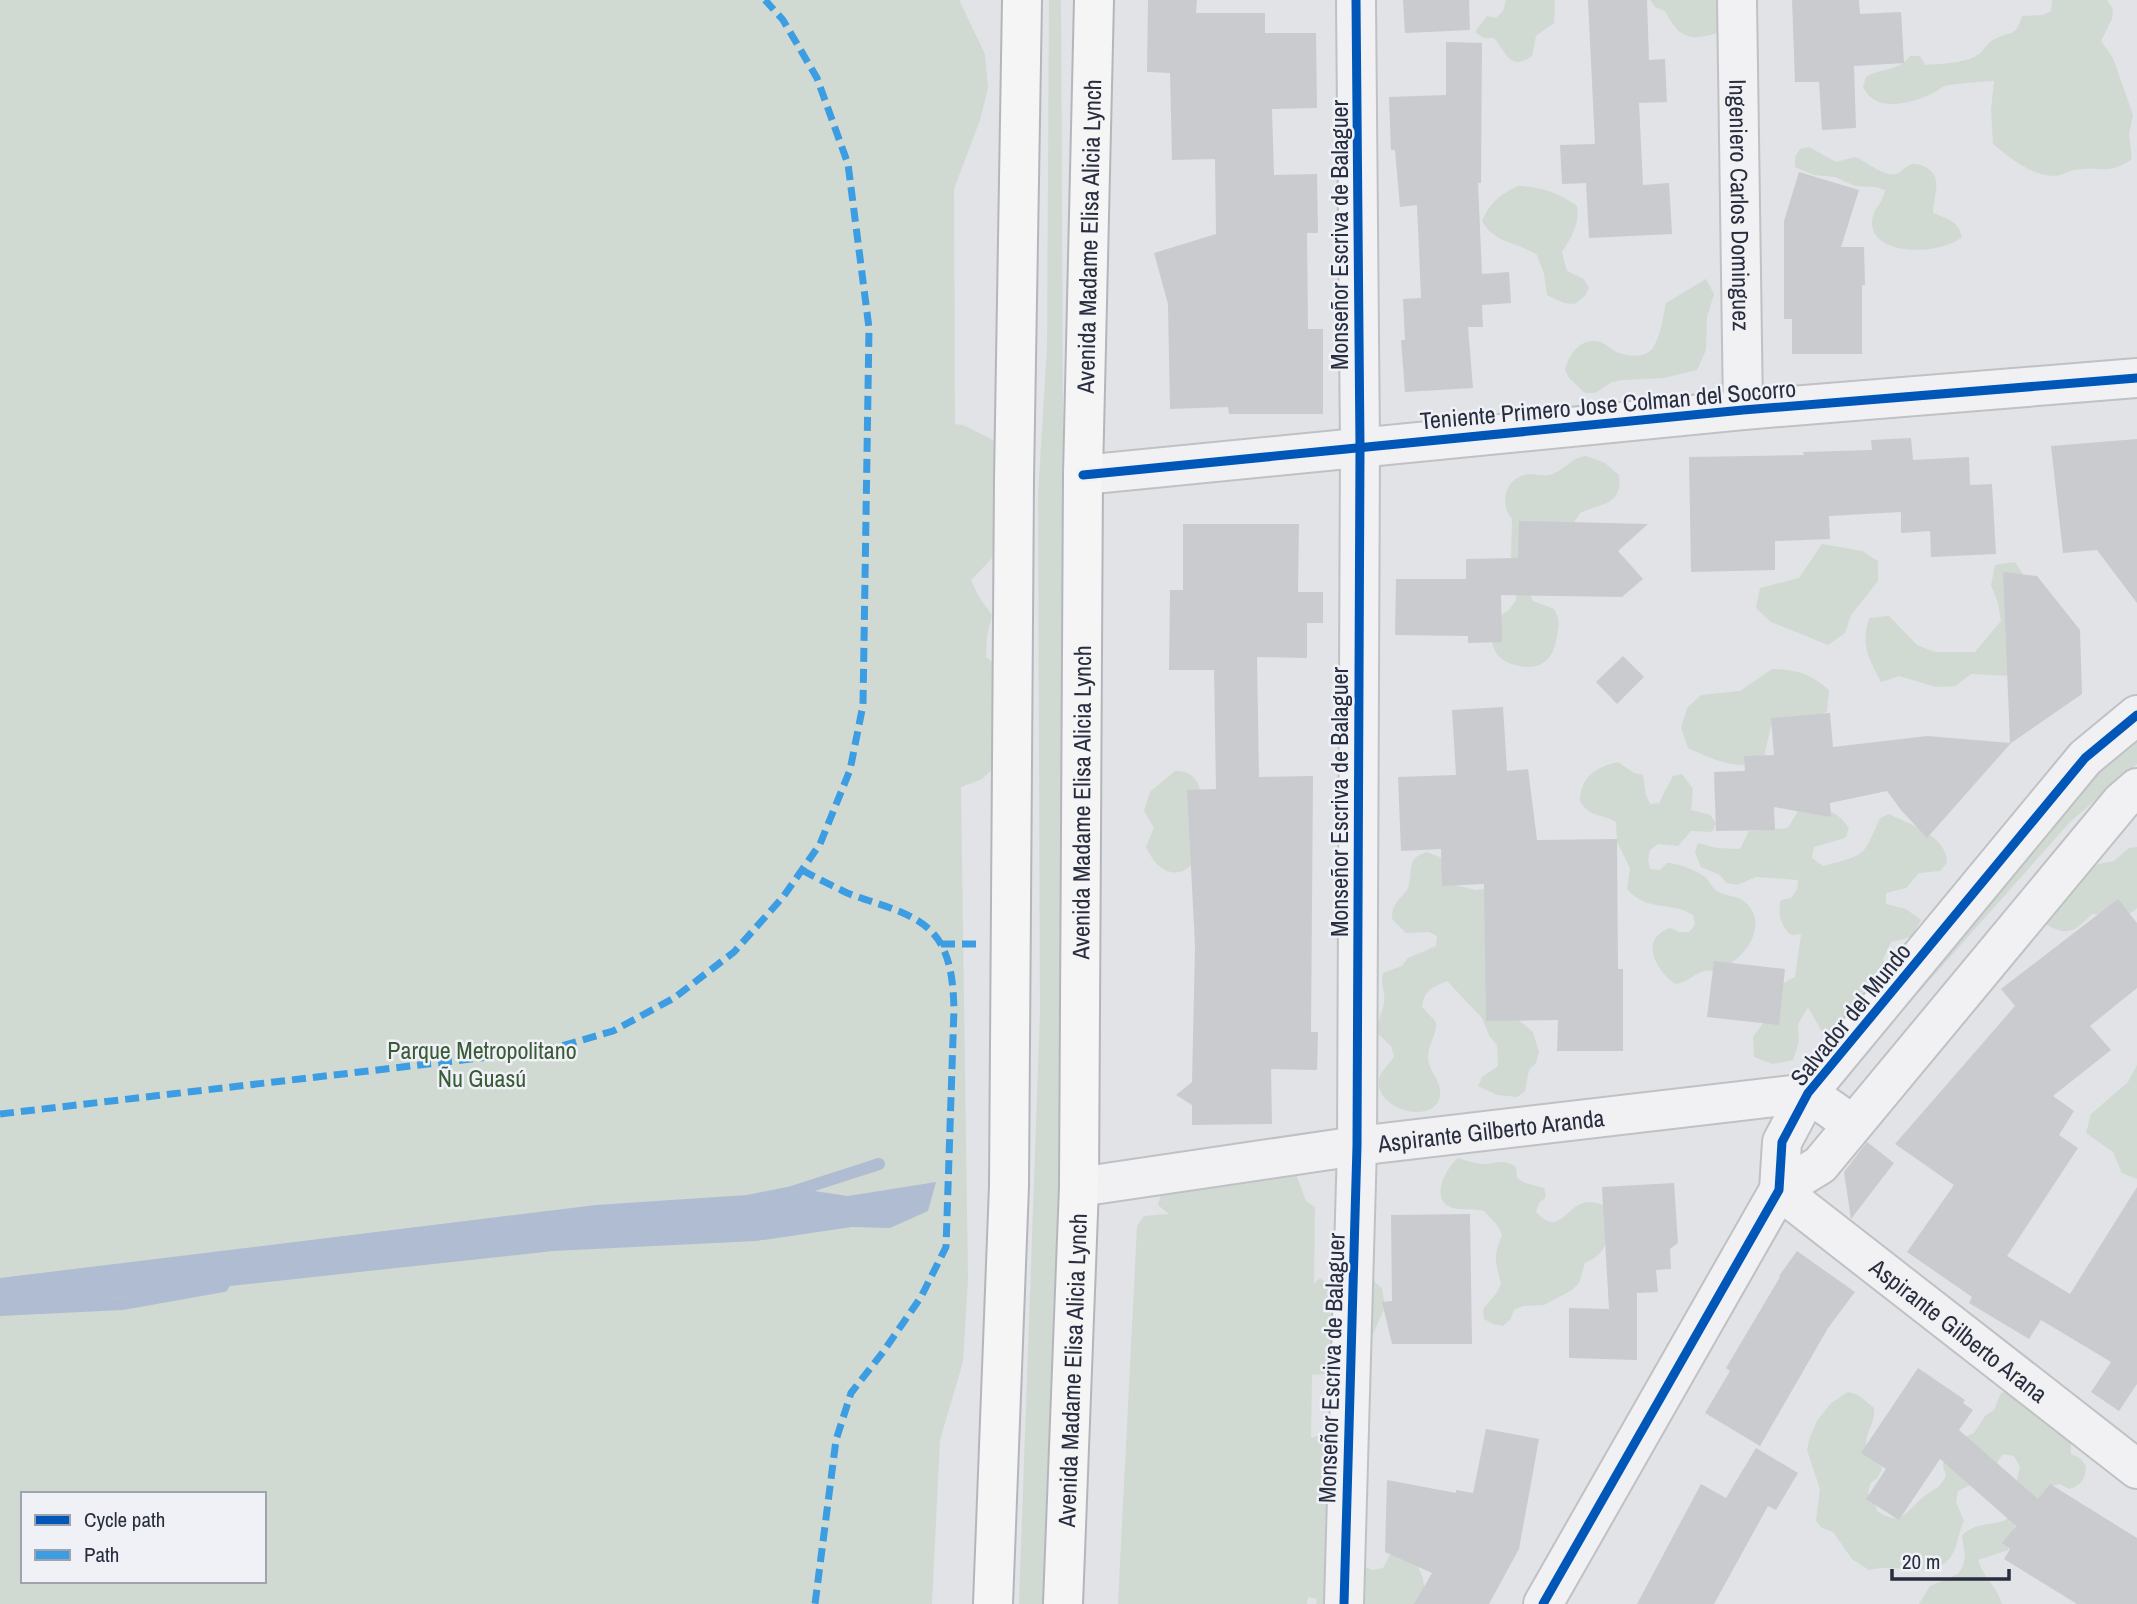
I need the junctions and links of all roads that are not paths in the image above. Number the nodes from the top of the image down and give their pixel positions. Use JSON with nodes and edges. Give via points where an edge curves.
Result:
{"nodes":[{"id":1,"x":1022,"y":0,"type":"edge"},
{"id":2,"x":1094,"y":0,"type":"edge"},
{"id":3,"x":1356,"y":0,"type":"edge"},
{"id":4,"x":1737,"y":0,"type":"edge"},
{"id":5,"x":2137,"y":378,"type":"edge"},
{"id":6,"x":1743,"y":410,"type":"junction"},
{"id":7,"x":1360,"y":447,"type":"junction"},
{"id":8,"x":1083,"y":475,"type":"junction"},
{"id":9,"x":2137,"y":715,"type":"edge"},
{"id":10,"x":2137,"y":788,"type":"edge"},
{"id":11,"x":1808,"y":1093,"type":"junction"},
{"id":12,"x":1852,"y":1124,"type":"junction"},
{"id":13,"x":1357,"y":1146,"type":"junction"},
{"id":14,"x":1079,"y":1186,"type":"junction"},
{"id":15,"x":1779,"y":1191,"type":"junction"},
{"id":16,"x":2137,"y":1469,"type":"edge"},
{"id":17,"x":993,"y":1604,"type":"edge"},
{"id":18,"x":1063,"y":1604,"type":"edge"},
{"id":19,"x":1344,"y":1604,"type":"edge"},
{"id":20,"x":1543,"y":1604,"type":"edge"}],
"edges":[{"from":1,"to":17,"type":"highway","via":[[1009,1186]]},
{"from":2,"to":8,"type":"highway","name":"Avenida Madame Elisa Alicia Lynch"},
{"from":3,"to":7,"type":"street","name":"Monseñor Escriva de Balaguer"},
{"from":4,"to":6,"type":"street","name":"Ingeniero Carlos Dominguez"},
{"from":5,"to":6,"type":"street","name":"Teniente Primero Jose Colman del Socorro"},
{"from":6,"to":7,"type":"street","name":"Teniente Primero Jose Colman del Socorro"},
{"from":7,"to":8,"type":"street","name":"Teniente Primero Jose Colman del Socorro"},
{"from":7,"to":13,"type":"street","name":"Monseñor Escriva de Balaguer"},
{"from":8,"to":14,"type":"highway","name":"Avenida Madame Elisa Alicia Lynch"},
{"from":9,"to":11,"type":"street","name":"Salvador del Mundo","via":[[2085,758]]},
{"from":10,"to":12,"type":"street","name":"Salvador del Mundo"},
{"from":11,"to":12,"type":"street"},
{"from":11,"to":13,"type":"street","name":"Aspirante Gilberto Aranda"},
{"from":11,"to":15,"type":"street","name":"Salvador del Mundo","via":[[1782,1142]]},
{"from":12,"to":15,"type":"street","name":"Salvador del Mundo","via":[[1820,1166]]},
{"from":13,"to":14,"type":"street","name":"Aspirante Gilberto Aranda"},
{"from":13,"to":19,"type":"street","name":"Monseñor Escriva de Balaguer"},
{"from":14,"to":18,"type":"highway","name":"Avenida Madame Elisa Alicia Lynch"},
{"from":15,"to":16,"type":"street","name":"Aspirante Gilberto Arana"},
{"from":15,"to":20,"type":"street","name":"Salvador del Mundo"}]}
